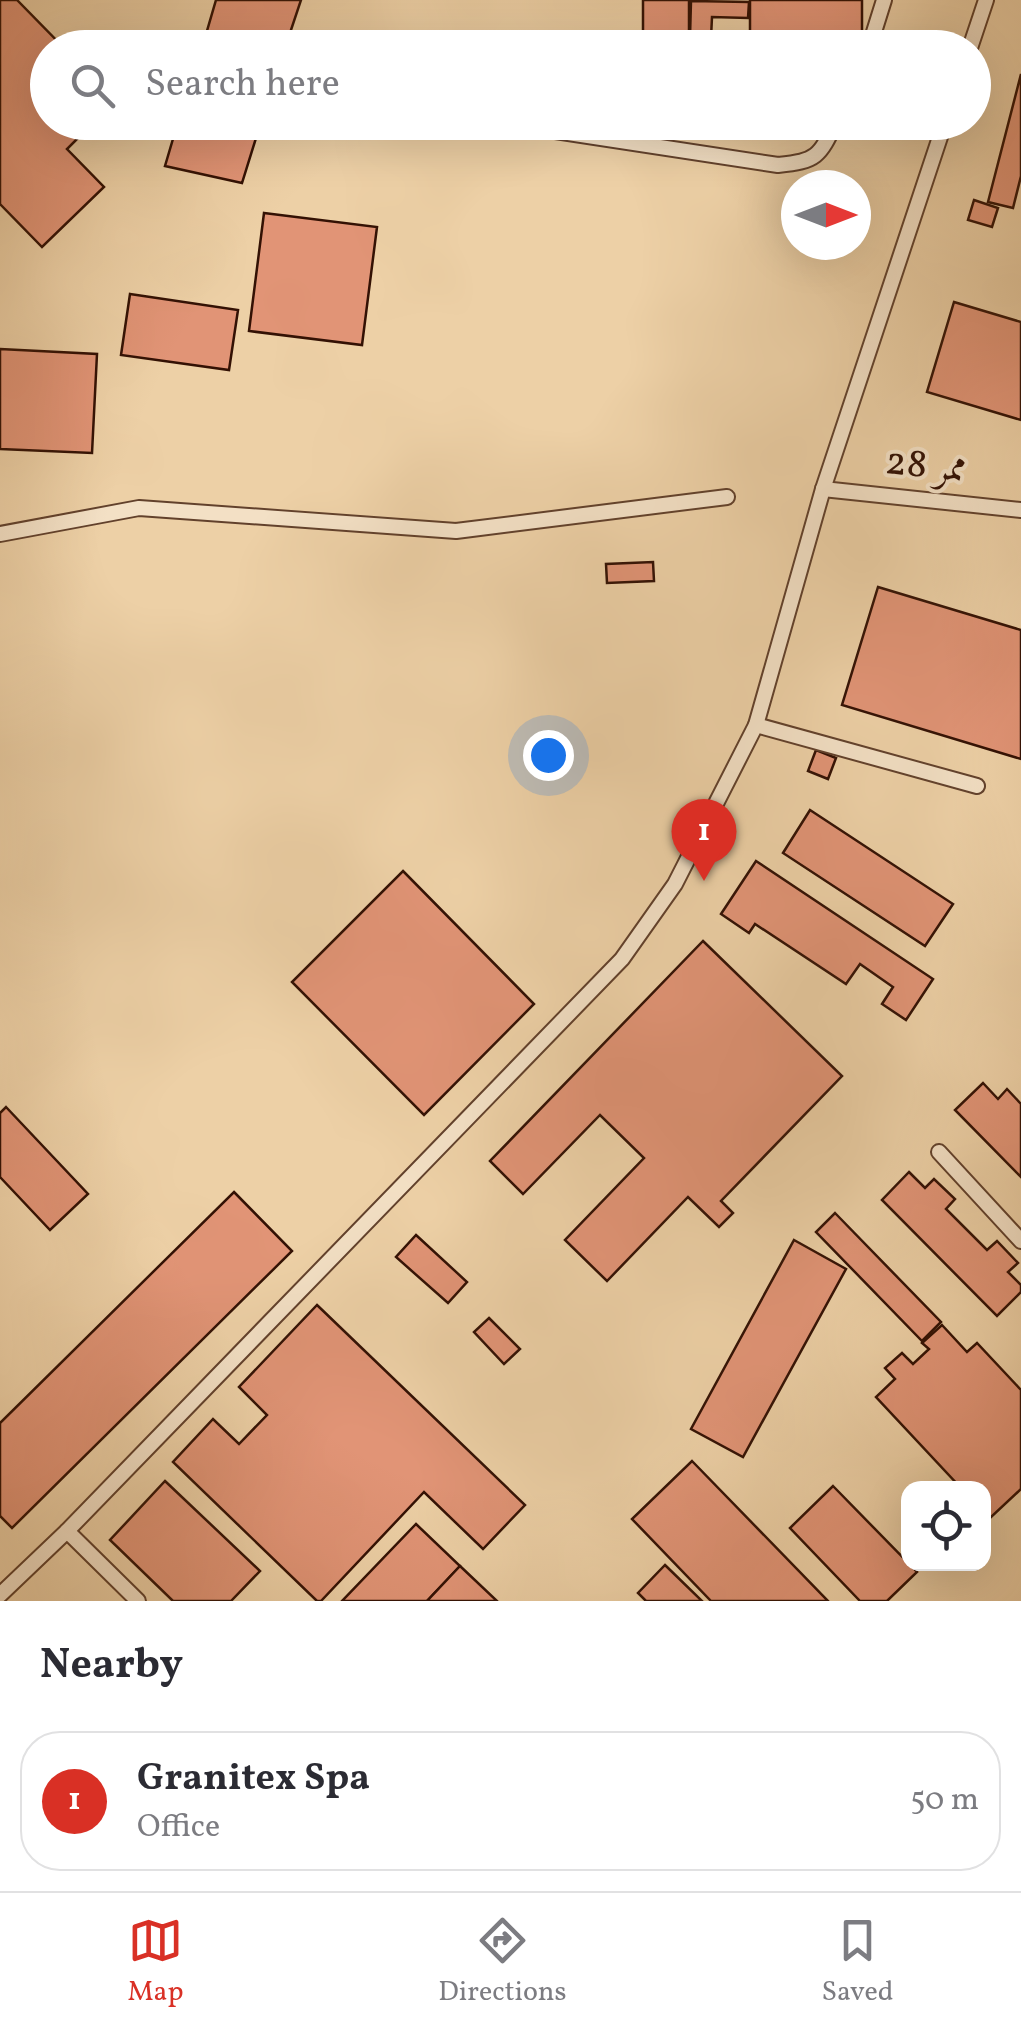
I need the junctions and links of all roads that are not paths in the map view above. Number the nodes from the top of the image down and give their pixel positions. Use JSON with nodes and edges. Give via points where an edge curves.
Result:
{"nodes":[{"id":1,"x":884,"y":0,"type":"edge"},
{"id":2,"x":986,"y":0,"type":"edge"},
{"id":3,"x":875,"y":30,"type":"edge"},
{"id":4,"x":976,"y":30,"type":"edge"},
{"id":5,"x":614,"y":140,"type":"edge"},
{"id":6,"x":828,"y":140,"type":"edge"},
{"id":7,"x":939,"y":140,"type":"edge"},
{"id":8,"x":823,"y":488,"type":"junction"},
{"id":9,"x":727,"y":497,"type":"dead end"},
{"id":10,"x":1021,"y":510,"type":"edge"},
{"id":11,"x":0,"y":534,"type":"edge"},
{"id":12,"x":756,"y":725,"type":"junction"},
{"id":13,"x":976,"y":786,"type":"dead end"},
{"id":14,"x":939,"y":1152,"type":"dead end"},
{"id":15,"x":1021,"y":1241,"type":"edge"},
{"id":16,"x":67,"y":1530,"type":"junction"},
{"id":17,"x":0,"y":1595,"type":"edge"},
{"id":18,"x":138,"y":1601,"type":"edge"}],
"edges":[{"from":1,"to":3,"type":"lane"},
{"from":2,"to":4,"type":"lane"},
{"from":5,"to":6,"type":"lane","via":[[778,165],[804,162]]},
{"from":7,"to":8,"type":"lane"},
{"from":8,"to":10,"type":"lane","name":"ممر 28"},
{"from":8,"to":12,"type":"lane"},
{"from":9,"to":11,"type":"lane","via":[[456,532],[139,508]]},
{"from":12,"to":13,"type":"lane"},
{"from":12,"to":16,"type":"lane","via":[[675,884],[622,959]]},
{"from":14,"to":15,"type":"lane"},
{"from":16,"to":17,"type":"lane"},
{"from":16,"to":18,"type":"lane"}]}
